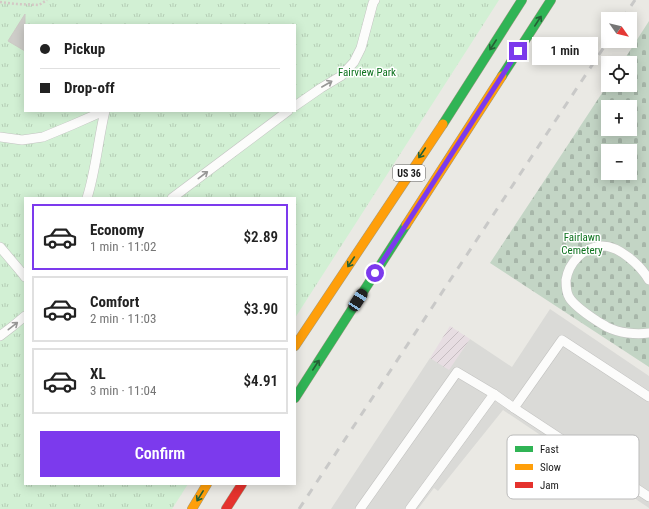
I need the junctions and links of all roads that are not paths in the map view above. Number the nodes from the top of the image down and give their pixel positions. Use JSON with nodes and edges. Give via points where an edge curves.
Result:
{"nodes":[{"id":1,"x":375,"y":0,"type":"edge"},
{"id":2,"x":522,"y":0,"type":"edge"},
{"id":3,"x":551,"y":0,"type":"edge"},
{"id":4,"x":296,"y":105,"type":"edge"},
{"id":5,"x":102,"y":112,"type":"edge"},
{"id":6,"x":104,"y":112,"type":"edge"},
{"id":7,"x":282,"y":113,"type":"edge"},
{"id":8,"x":0,"y":137,"type":"edge"},
{"id":9,"x":87,"y":197,"type":"edge"},
{"id":10,"x":173,"y":197,"type":"edge"},
{"id":11,"x":0,"y":247,"type":"edge"},
{"id":12,"x":24,"y":276,"type":"edge"},
{"id":13,"x":649,"y":280,"type":"edge"},
{"id":14,"x":24,"y":317,"type":"edge"},
{"id":15,"x":649,"y":333,"type":"edge"},
{"id":16,"x":0,"y":336,"type":"edge"},
{"id":17,"x":296,"y":344,"type":"edge"},
{"id":18,"x":494,"y":394,"type":"junction"},
{"id":19,"x":296,"y":396,"type":"edge"},
{"id":20,"x":649,"y":397,"type":"edge"},
{"id":21,"x":514,"y":408,"type":"junction"},
{"id":22,"x":554,"y":435,"type":"edge"},
{"id":23,"x":207,"y":485,"type":"edge"},
{"id":24,"x":241,"y":485,"type":"edge"},
{"id":25,"x":639,"y":491,"type":"edge"},
{"id":26,"x":649,"y":498,"type":"edge"},
{"id":27,"x":192,"y":509,"type":"edge"},
{"id":28,"x":226,"y":509,"type":"edge"},
{"id":29,"x":360,"y":509,"type":"edge"},
{"id":30,"x":410,"y":509,"type":"edge"}],
"edges":[{"from":4,"to":1,"type":"lane","one_way":true,"via":[[341,76],[354,62],[362,48]]},
{"from":2,"to":17,"type":"main road","number":"US 36","one_way":true},
{"from":19,"to":3,"type":"main road","number":"US 36","one_way":true},
{"from":5,"to":8,"type":"lane","via":[[43,136],[22,140]]},
{"from":6,"to":9,"type":"lane"},
{"from":10,"to":7,"type":"lane","one_way":true},
{"from":11,"to":12,"type":"lane"},
{"from":13,"to":15,"type":"lane","via":[[624,254],[602,246],[580,255],[570,266],[566,286],[568,297],[578,307],[608,328],[635,334]]},
{"from":16,"to":14,"type":"lane","one_way":true},
{"from":18,"to":21,"type":"lane"},
{"from":18,"to":29,"type":"lane","via":[[457,372]]},
{"from":18,"to":30,"type":"lane"},
{"from":20,"to":21,"type":"lane","via":[[562,340]]},
{"from":21,"to":22,"type":"lane"},
{"from":23,"to":27,"type":"main road","one_way":true},
{"from":24,"to":28,"type":"main road"},
{"from":25,"to":26,"type":"lane"}]}
